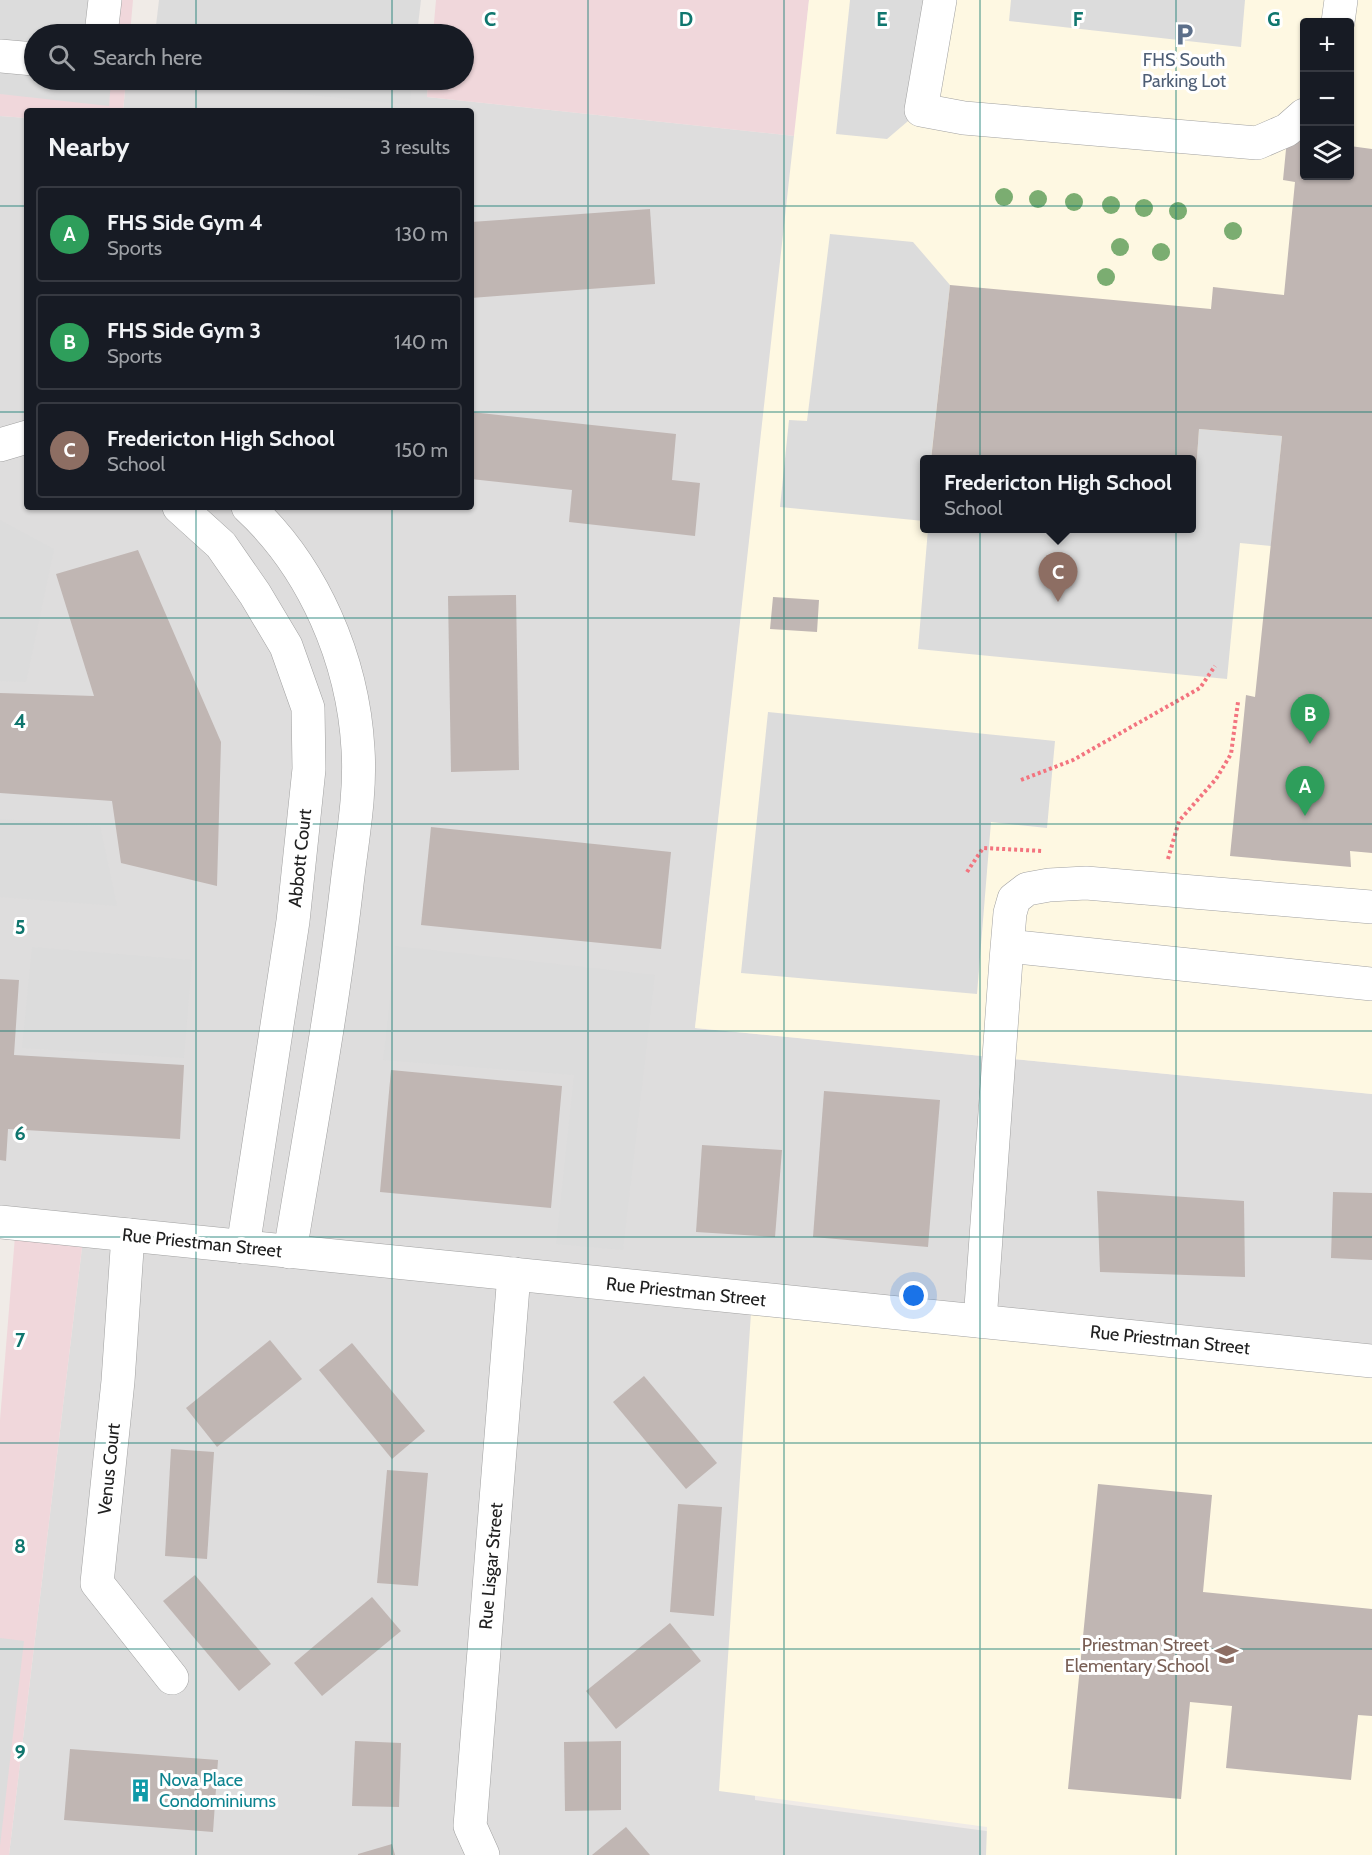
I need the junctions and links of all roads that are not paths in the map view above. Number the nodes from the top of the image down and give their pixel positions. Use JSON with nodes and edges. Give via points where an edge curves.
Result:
{"nodes":[{"id":1,"x":105,"y":0,"type":"edge"},
{"id":2,"x":940,"y":0,"type":"edge"},
{"id":3,"x":1341,"y":0,"type":"edge"},
{"id":4,"x":1339,"y":18,"type":"edge"},
{"id":5,"x":102,"y":24,"type":"edge"},
{"id":6,"x":0,"y":56,"type":"edge"},
{"id":7,"x":24,"y":58,"type":"edge"},
{"id":8,"x":1300,"y":119,"type":"edge"},
{"id":9,"x":24,"y":438,"type":"edge"},
{"id":10,"x":0,"y":445,"type":"edge"},
{"id":11,"x":182,"y":510,"type":"edge"},
{"id":12,"x":251,"y":510,"type":"edge"},
{"id":13,"x":1372,"y":907,"type":"edge"},
{"id":14,"x":1008,"y":946,"type":"junction"},
{"id":15,"x":1372,"y":984,"type":"edge"},
{"id":16,"x":0,"y":1222,"type":"edge"},
{"id":17,"x":128,"y":1235,"type":"junction"},
{"id":18,"x":243,"y":1247,"type":"junction"},
{"id":19,"x":290,"y":1252,"type":"junction"},
{"id":20,"x":514,"y":1274,"type":"junction"},
{"id":21,"x":980,"y":1321,"type":"junction"},
{"id":22,"x":1372,"y":1361,"type":"edge"},
{"id":23,"x":172,"y":1678,"type":"dead end"},
{"id":24,"x":483,"y":1855,"type":"edge"}],
"edges":[{"from":1,"to":5,"type":"street"},
{"from":2,"to":8,"type":"street","via":[[921,110],[963,118],[1257,143],[1287,130]]},
{"from":3,"to":4,"type":"street"},
{"from":6,"to":7,"type":"street"},
{"from":9,"to":10,"type":"street"},
{"from":11,"to":18,"type":"street","name":"Abbott Court","via":[[221,545],[255,594],[286,646],[308,708],[309,769],[293,921]]},
{"from":12,"to":19,"type":"street","via":[[294,559],[328,620],[349,688],[358,749],[341,939]]},
{"from":13,"to":14,"type":"street","via":[[1086,883],[1049,885],[1027,889],[1014,899]]},
{"from":14,"to":15,"type":"street"},
{"from":14,"to":21,"type":"street"},
{"from":16,"to":17,"type":"street","name":"Rue Priestman Street"},
{"from":17,"to":18,"type":"street","name":"Rue Priestman Street"},
{"from":17,"to":23,"type":"street","name":"Venus Court","via":[[98,1583]]},
{"from":18,"to":19,"type":"street","name":"Rue Priestman Street"},
{"from":19,"to":20,"type":"street","name":"Rue Priestman Street"},
{"from":20,"to":21,"type":"street","name":"Rue Priestman Street"},
{"from":20,"to":24,"type":"street","name":"Rue Lisgar Street","via":[[470,1826]]},
{"from":21,"to":22,"type":"street","name":"Rue Priestman Street"}]}
